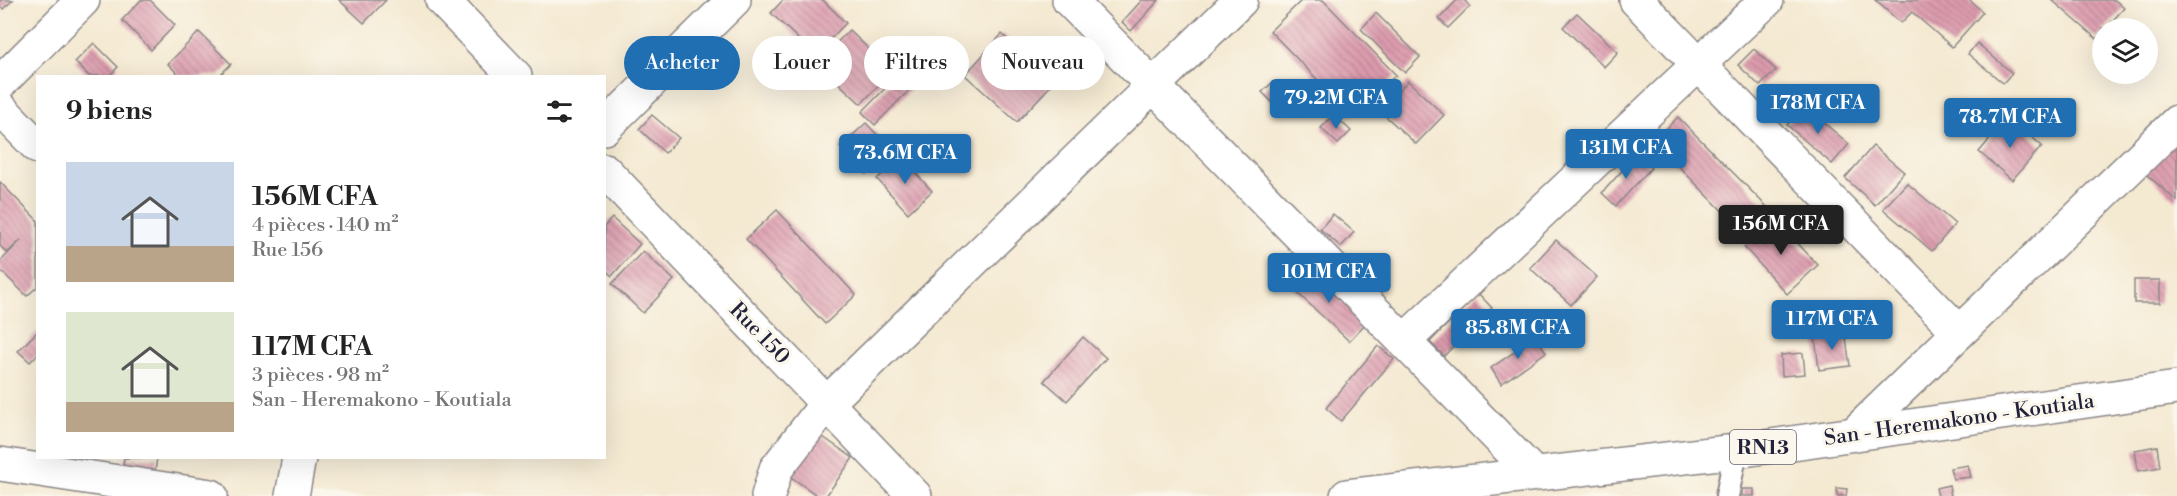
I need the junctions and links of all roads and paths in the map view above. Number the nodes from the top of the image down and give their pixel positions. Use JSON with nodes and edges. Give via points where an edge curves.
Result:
{"nodes":[{"id":1,"x":83,"y":0,"type":"edge"},
{"id":2,"x":442,"y":0,"type":"edge"},
{"id":3,"x":734,"y":0,"type":"edge"},
{"id":4,"x":1069,"y":0,"type":"edge"},
{"id":5,"x":1241,"y":0,"type":"edge"},
{"id":6,"x":1636,"y":0,"type":"edge"},
{"id":7,"x":1767,"y":0,"type":"edge"},
{"id":8,"x":1699,"y":64,"type":"junction"},
{"id":9,"x":514,"y":75,"type":"edge"},
{"id":10,"x":0,"y":82,"type":"edge"},
{"id":11,"x":1153,"y":86,"type":"junction"},
{"id":12,"x":0,"y":108,"type":"edge"},
{"id":13,"x":2177,"y":122,"type":"edge"},
{"id":14,"x":606,"y":126,"type":"edge"},
{"id":15,"x":36,"y":145,"type":"edge"},
{"id":16,"x":606,"y":172,"type":"edge"},
{"id":17,"x":1959,"y":332,"type":"junction"},
{"id":18,"x":1404,"y":341,"type":"junction"},
{"id":19,"x":2177,"y":388,"type":"edge"},
{"id":20,"x":827,"y":403,"type":"junction"},
{"id":21,"x":1855,"y":433,"type":"junction"},
{"id":22,"x":1736,"y":451,"type":"junction"},
{"id":23,"x":299,"y":459,"type":"edge"},
{"id":24,"x":0,"y":464,"type":"edge"},
{"id":25,"x":1533,"y":473,"type":"junction"},
{"id":26,"x":211,"y":496,"type":"edge"},
{"id":27,"x":292,"y":496,"type":"edge"},
{"id":28,"x":768,"y":496,"type":"edge"},
{"id":29,"x":915,"y":496,"type":"edge"},
{"id":30,"x":1347,"y":496,"type":"edge"},
{"id":31,"x":1727,"y":496,"type":"edge"}],
"edges":[{"from":1,"to":10,"type":"street"},
{"from":2,"to":9,"type":"street"},
{"from":3,"to":14,"type":"street"},
{"from":4,"to":11,"type":"street"},
{"from":5,"to":11,"type":"street"},
{"from":6,"to":8,"type":"street"},
{"from":7,"to":8,"type":"street"},
{"from":8,"to":17,"type":"street"},
{"from":8,"to":18,"type":"street"},
{"from":11,"to":18,"type":"street"},
{"from":11,"to":20,"type":"street"},
{"from":12,"to":15,"type":"street"},
{"from":13,"to":17,"type":"street"},
{"from":16,"to":20,"type":"street","name":"Rue 150"},
{"from":17,"to":21,"type":"street"},
{"from":18,"to":25,"type":"street"},
{"from":19,"to":21,"type":"street","name":"San - Heremakono - Koutiala","number":"RN13"},
{"from":20,"to":28,"type":"street","via":[[776,469]]},
{"from":20,"to":29,"type":"street","name":"Rue 150"},
{"from":21,"to":22,"type":"street","name":"San - Heremakono - Koutiala","number":"RN13"},
{"from":22,"to":25,"type":"street","name":"San - Heremakono - Koutiala","number":"RN13"},
{"from":22,"to":31,"type":"lane"},
{"from":23,"to":27,"type":"street"},
{"from":24,"to":26,"type":"street"},
{"from":25,"to":30,"type":"street","name":"San - Heremakono - Koutiala","number":"RN13"}]}
